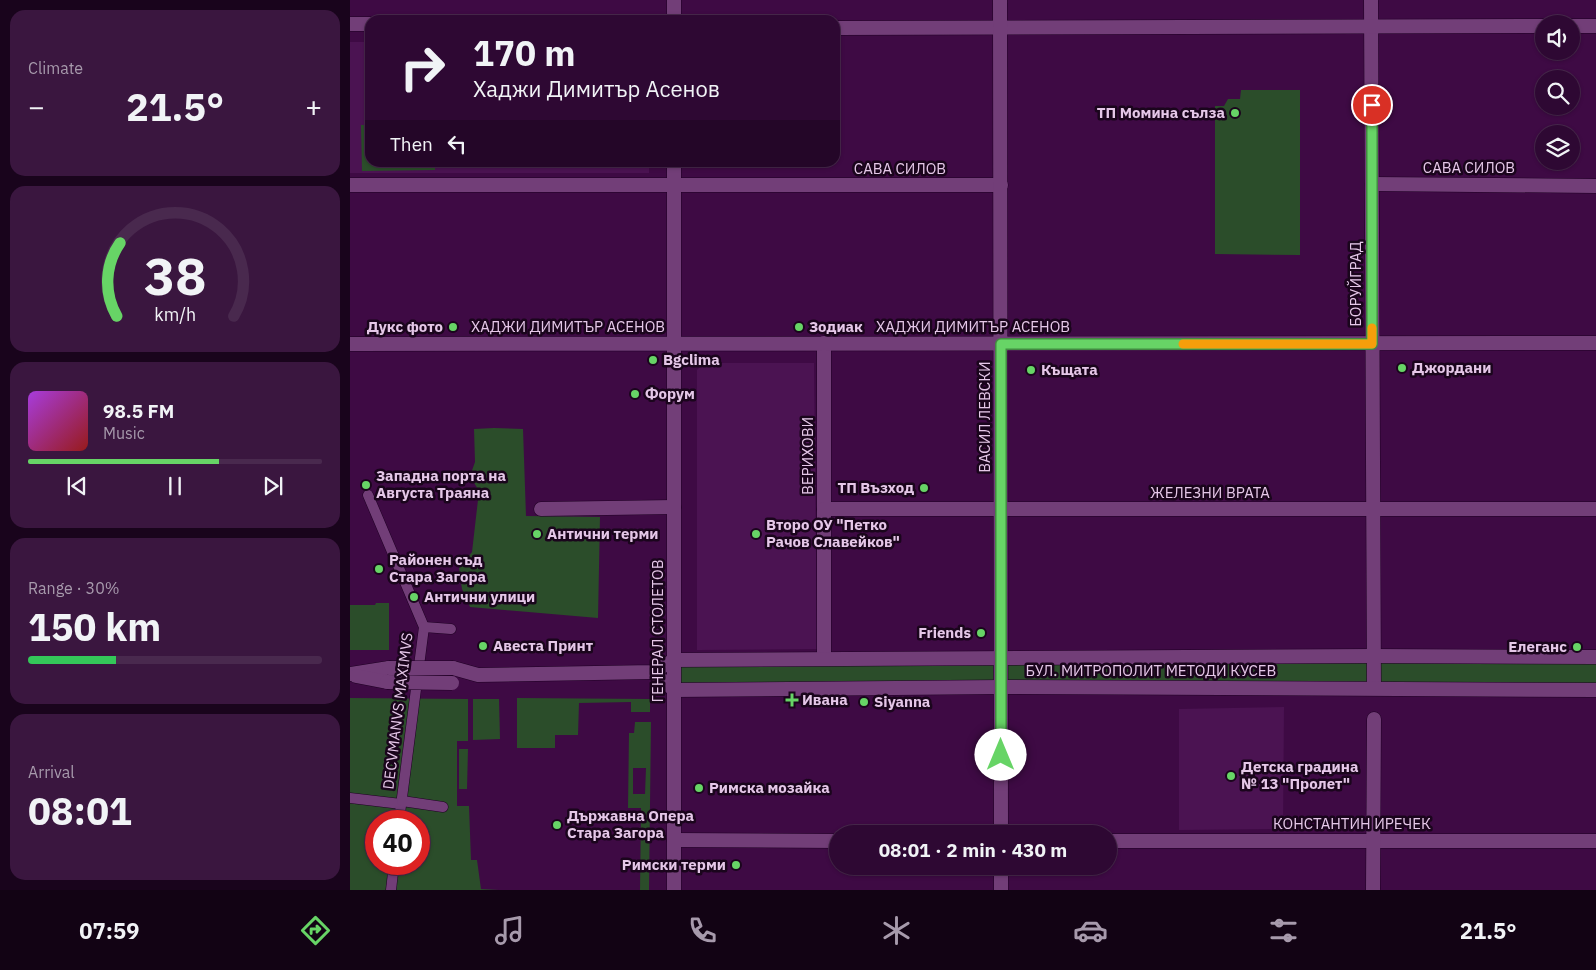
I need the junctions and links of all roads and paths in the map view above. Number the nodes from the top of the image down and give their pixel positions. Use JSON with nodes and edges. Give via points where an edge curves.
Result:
{"nodes":[{"id":1,"x":674,"y":0,"type":"edge"},
{"id":2,"x":1000,"y":0,"type":"edge"},
{"id":3,"x":1371,"y":0,"type":"edge"},
{"id":4,"x":674,"y":15,"type":"edge"},
{"id":5,"x":350,"y":24,"type":"edge"},
{"id":6,"x":365,"y":24,"type":"edge"},
{"id":7,"x":1535,"y":26,"type":"edge"},
{"id":8,"x":1580,"y":26,"type":"edge"},
{"id":9,"x":1596,"y":26,"type":"edge"},
{"id":10,"x":1371,"y":27,"type":"junction"},
{"id":11,"x":840,"y":28,"type":"edge"},
{"id":12,"x":1000,"y":28,"type":"junction"},
{"id":13,"x":674,"y":167,"type":"edge"},
{"id":14,"x":1372,"y":184,"type":"junction"},
{"id":15,"x":350,"y":185,"type":"edge"},
{"id":16,"x":674,"y":185,"type":"junction"},
{"id":17,"x":1001,"y":185,"type":"junction"},
{"id":18,"x":1596,"y":186,"type":"edge"},
{"id":19,"x":674,"y":343,"type":"junction"},
{"id":20,"x":1596,"y":343,"type":"edge"},
{"id":21,"x":350,"y":344,"type":"edge"},
{"id":22,"x":824,"y":344,"type":"junction"},
{"id":23,"x":1001,"y":344,"type":"junction"},
{"id":24,"x":1372,"y":344,"type":"junction"},
{"id":25,"x":368,"y":495,"type":"dead end"},
{"id":26,"x":674,"y":507,"type":"junction"},
{"id":27,"x":540,"y":509,"type":"dead end"},
{"id":28,"x":824,"y":509,"type":"junction"},
{"id":29,"x":1001,"y":509,"type":"junction"},
{"id":30,"x":1373,"y":509,"type":"junction"},
{"id":31,"x":1596,"y":509,"type":"edge"},
{"id":32,"x":424,"y":627,"type":"junction"},
{"id":33,"x":450,"y":629,"type":"dead end"},
{"id":34,"x":1373,"y":656,"type":"junction"},
{"id":35,"x":1596,"y":656,"type":"edge"},
{"id":36,"x":1001,"y":657,"type":"junction"},
{"id":37,"x":824,"y":658,"type":"junction"},
{"id":38,"x":674,"y":660,"type":"junction"},
{"id":39,"x":653,"y":672,"type":"junction"},
{"id":40,"x":350,"y":675,"type":"edge"},
{"id":41,"x":478,"y":675,"type":"junction"},
{"id":42,"x":1001,"y":687,"type":"junction"},
{"id":43,"x":1374,"y":688,"type":"junction"},
{"id":44,"x":674,"y":690,"type":"junction"},
{"id":45,"x":1596,"y":690,"type":"edge"},
{"id":46,"x":1374,"y":719,"type":"dead end"},
{"id":47,"x":350,"y":798,"type":"edge"},
{"id":48,"x":402,"y":803,"type":"junction"},
{"id":49,"x":443,"y":807,"type":"dead end"},
{"id":50,"x":401,"y":810,"type":"edge"},
{"id":51,"x":1001,"y":825,"type":"edge"},
{"id":52,"x":674,"y":840,"type":"junction"},
{"id":53,"x":829,"y":840,"type":"edge"},
{"id":54,"x":1117,"y":840,"type":"edge"},
{"id":55,"x":1373,"y":840,"type":"junction"},
{"id":56,"x":1596,"y":840,"type":"edge"},
{"id":57,"x":393,"y":875,"type":"edge"},
{"id":58,"x":1001,"y":875,"type":"edge"},
{"id":59,"x":391,"y":890,"type":"edge"},
{"id":60,"x":674,"y":890,"type":"edge"},
{"id":61,"x":1001,"y":890,"type":"edge"},
{"id":62,"x":1373,"y":890,"type":"edge"}],
"edges":[{"from":1,"to":4,"type":"street"},
{"from":2,"to":12,"type":"street","name":"ВАСИЛ ЛЕВСКИ"},
{"from":3,"to":10,"type":"street","name":"БОРУЙГРАД"},
{"from":5,"to":6,"type":"street"},
{"from":7,"to":10,"type":"street"},
{"from":8,"to":9,"type":"street"},
{"from":10,"to":12,"type":"street"},
{"from":10,"to":14,"type":"street","name":"БОРУЙГРАД"},
{"from":11,"to":12,"type":"street"},
{"from":12,"to":17,"type":"street","name":"ВАСИЛ ЛЕВСКИ"},
{"from":13,"to":16,"type":"street","name":"ГЕНЕРАЛ СТОЛЕТОВ"},
{"from":14,"to":18,"type":"street","name":"САВА СИЛОВ"},
{"from":14,"to":24,"type":"street","name":"БОРУЙГРАД"},
{"from":15,"to":16,"type":"street","name":"САВА СИЛОВ"},
{"from":16,"to":17,"type":"street","name":"САВА СИЛОВ"},
{"from":16,"to":19,"type":"street","name":"ГЕНЕРАЛ СТОЛЕТОВ"},
{"from":17,"to":23,"type":"street","name":"ВАСИЛ ЛЕВСКИ"},
{"from":19,"to":21,"type":"street","name":"ХАДЖИ ДИМИТЪР АСЕНОВ"},
{"from":19,"to":22,"type":"street","name":"ХАДЖИ ДИМИТЪР АСЕНОВ"},
{"from":19,"to":26,"type":"street","name":"ГЕНЕРАЛ СТОЛЕТОВ"},
{"from":20,"to":24,"type":"street","name":"ХАДЖИ ДИМИТЪР АСЕНОВ"},
{"from":22,"to":23,"type":"street","name":"ХАДЖИ ДИМИТЪР АСЕНОВ"},
{"from":22,"to":28,"type":"street","name":"ВЕРИХОВИ"},
{"from":23,"to":24,"type":"street","name":"ХАДЖИ ДИМИТЪР АСЕНОВ"},
{"from":23,"to":29,"type":"street","name":"ВАСИЛ ЛЕВСКИ"},
{"from":24,"to":30,"type":"street","name":"БОРУЙГРАД"},
{"from":25,"to":32,"type":"street","name":"DECVMANVS MAXIMVS"},
{"from":26,"to":27,"type":"street"},
{"from":26,"to":38,"type":"street","name":"ГЕНЕРАЛ СТОЛЕТОВ"},
{"from":28,"to":29,"type":"street","name":"ЖЕЛЕЗНИ ВРАТА"},
{"from":28,"to":37,"type":"street","name":"ВЕРИХОВИ"},
{"from":29,"to":30,"type":"street","name":"ЖЕЛЕЗНИ ВРАТА"},
{"from":29,"to":36,"type":"street","name":"ВАСИЛ ЛЕВСКИ"},
{"from":30,"to":31,"type":"street","name":"ЖЕЛЕЗНИ ВРАТА"},
{"from":30,"to":34,"type":"street","name":"БОРУЙГРАД"},
{"from":32,"to":33,"type":"street"},
{"from":32,"to":48,"type":"street","name":"DECVMANVS MAXIMVS"},
{"from":34,"to":35,"type":"street","name":"БУЛ. МИТРОПОЛИТ МЕТОДИ КУСЕВ"},
{"from":34,"to":36,"type":"street","name":"БУЛ. МИТРОПОЛИТ МЕТОДИ КУСЕВ"},
{"from":34,"to":43,"type":"street","name":"БОРУЙГРАД"},
{"from":36,"to":37,"type":"street","name":"БУЛ. МИТРОПОЛИТ МЕТОДИ КУСЕВ"},
{"from":36,"to":42,"type":"street","name":"ВАСИЛ ЛЕВСКИ"},
{"from":37,"to":38,"type":"street","name":"БУЛ. МИТРОПОЛИТ МЕТОДИ КУСЕВ"},
{"from":38,"to":39,"type":"street","name":"БУЛ. МИТРОПОЛИТ МЕТОДИ КУСЕВ"},
{"from":38,"to":44,"type":"street","name":"ГЕНЕРАЛ СТОЛЕТОВ"},
{"from":39,"to":41,"type":"street","name":"БУЛ. МИТРОПОЛИТ МЕТОДИ КУСЕВ"},
{"from":39,"to":44,"type":"street"},
{"from":40,"to":41,"type":"street","name":"БУЛ. МИТРОПОЛИТ МЕТОДИ КУСЕВ","bridge":true,"via":[[389,668],[453,668]]},
{"from":40,"to":41,"type":"street","name":"БУЛ. МИТРОПОЛИТ МЕТОДИ КУСЕВ","bridge":true,"via":[[387,682],[452,683]]},
{"from":42,"to":43,"type":"street","name":"БУЛ. МИТРОПОЛИТ МЕТОДИ КУСЕВ"},
{"from":42,"to":44,"type":"street","name":"БУЛ. МИТРОПОЛИТ МЕТОДИ КУСЕВ"},
{"from":42,"to":51,"type":"street","name":"ВАСИЛ ЛЕВСКИ"},
{"from":43,"to":45,"type":"street","name":"БУЛ. МИТРОПОЛИТ МЕТОДИ КУСЕВ"},
{"from":44,"to":52,"type":"street","name":"ГЕНЕРАЛ СТОЛЕТОВ"},
{"from":46,"to":55,"type":"street"},
{"from":47,"to":48,"type":"street"},
{"from":48,"to":49,"type":"street"},
{"from":48,"to":50,"type":"street","name":"DECVMANVS MAXIMVS"},
{"from":52,"to":53,"type":"street"},
{"from":52,"to":60,"type":"street","name":"ГЕНЕРАЛ СТОЛЕТОВ"},
{"from":54,"to":55,"type":"street","name":"КОНСТАНТИН ИРЕЧЕК"},
{"from":55,"to":56,"type":"street","name":"КОНСТАНТИН ИРЕЧЕК"},
{"from":55,"to":62,"type":"street"},
{"from":57,"to":59,"type":"street"},
{"from":58,"to":61,"type":"street"}]}
